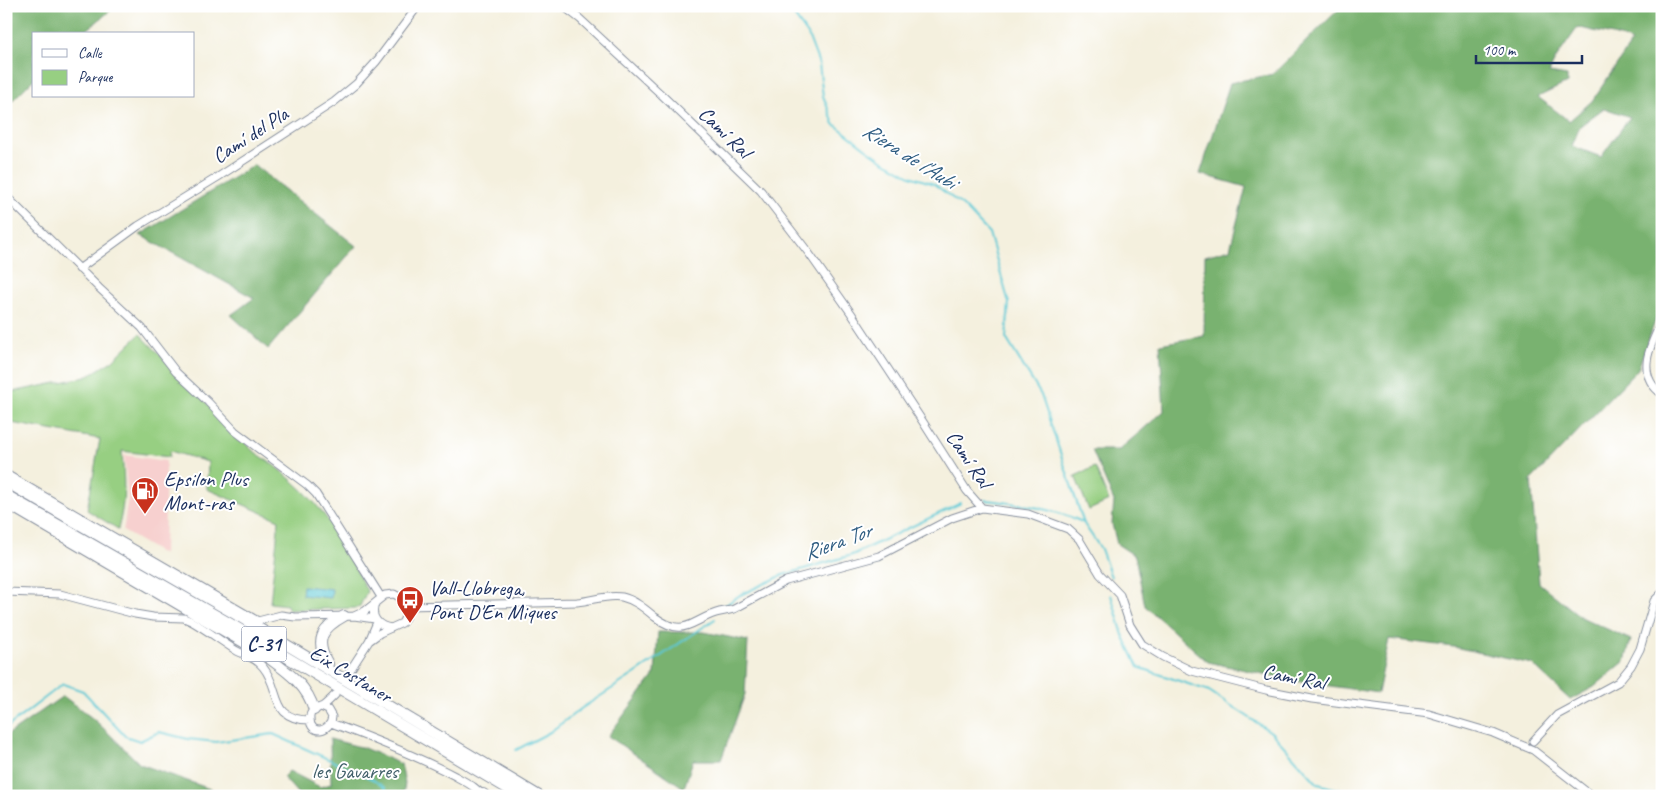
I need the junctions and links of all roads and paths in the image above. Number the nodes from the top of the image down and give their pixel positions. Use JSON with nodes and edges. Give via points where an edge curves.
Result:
{"nodes":[{"id":1,"x":418,"y":6,"type":"edge"},
{"id":2,"x":563,"y":6,"type":"edge"},
{"id":3,"x":6,"y":196,"type":"edge"},
{"id":4,"x":79,"y":269,"type":"junction"},
{"id":5,"x":1662,"y":321,"type":"edge"},
{"id":6,"x":1662,"y":394,"type":"edge"},
{"id":7,"x":6,"y":474,"type":"edge"},
{"id":8,"x":6,"y":482,"type":"edge"},
{"id":9,"x":6,"y":494,"type":"edge"},
{"id":10,"x":6,"y":503,"type":"edge"},
{"id":11,"x":982,"y":508,"type":"junction"},
{"id":12,"x":6,"y":592,"type":"edge"},
{"id":13,"x":1662,"y":593,"type":"edge"},
{"id":14,"x":381,"y":597,"type":"junction"},
{"id":15,"x":375,"y":604,"type":"junction"},
{"id":16,"x":406,"y":606,"type":"junction"},
{"id":17,"x":349,"y":616,"type":"junction"},
{"id":18,"x":376,"y":620,"type":"junction"},
{"id":19,"x":258,"y":621,"type":"junction"},
{"id":20,"x":391,"y":628,"type":"junction"},
{"id":21,"x":369,"y":641,"type":"junction"},
{"id":22,"x":328,"y":664,"type":"junction"},
{"id":23,"x":350,"y":672,"type":"dead end"},
{"id":24,"x":315,"y":712,"type":"junction"},
{"id":25,"x":331,"y":713,"type":"junction"},
{"id":26,"x":331,"y":723,"type":"junction"},
{"id":27,"x":426,"y":730,"type":"junction"},
{"id":28,"x":1533,"y":741,"type":"dead end"},
{"id":29,"x":484,"y":795,"type":"edge"},
{"id":30,"x":520,"y":796,"type":"edge"},
{"id":31,"x":539,"y":796,"type":"edge"},
{"id":32,"x":1592,"y":796,"type":"edge"}],
"edges":[{"from":1,"to":4,"type":"street","name":"Camí del Pla","via":[[376,62],[334,102],[138,226]]},
{"from":2,"to":11,"type":"street","name":"Camí Ral","via":[[762,191],[851,313],[967,491]]},
{"from":3,"to":4,"type":"street"},
{"from":4,"to":14,"type":"street","via":[[142,328],[176,372],[235,431],[316,494]]},
{"from":5,"to":6,"type":"street","via":[[1647,360],[1647,374],[1654,389]]},
{"from":7,"to":19,"type":"street"},
{"from":8,"to":27,"type":"highway","number":"C-31","via":[[226,609]]},
{"from":9,"to":30,"type":"highway","name":"Eix Costaner","number":"C-31"},
{"from":10,"to":24,"type":"highway","via":[[262,653],[297,680],[308,693]]},
{"from":11,"to":16,"type":"street","via":[[952,518],[878,556],[786,581],[734,609],[679,628],[659,620],[636,602],[613,596],[577,602]]},
{"from":11,"to":32,"type":"street","name":"Camí Ral","via":[[1028,514],[1068,529],[1079,539],[1100,574],[1120,595],[1130,625],[1142,644],[1163,658],[1192,671],[1266,690],[1429,714],[1469,725],[1533,750]]},
{"from":12,"to":24,"type":"street","via":[[60,594],[135,614],[184,618],[254,658],[264,668],[288,717],[298,720]]},
{"from":13,"to":28,"type":"street","via":[[1654,601],[1640,649],[1618,682],[1557,715]]},
{"from":14,"to":15,"type":"street"},
{"from":14,"to":16,"type":"street","via":[[389,594],[398,596]]},
{"from":15,"to":17,"type":"street"},
{"from":15,"to":18,"type":"street"},
{"from":16,"to":20,"type":"street","via":[[404,620]]},
{"from":17,"to":18,"type":"street"},
{"from":17,"to":19,"type":"street","via":[[281,615]]},
{"from":17,"to":22,"type":"highway","via":[[330,624],[322,635],[321,648]]},
{"from":18,"to":20,"type":"street"},
{"from":18,"to":21,"type":"street"},
{"from":19,"to":22,"type":"highway"},
{"from":20,"to":21,"type":"street"},
{"from":21,"to":23,"type":"street"},
{"from":22,"to":27,"type":"highway","via":[[380,696]]},
{"from":24,"to":25,"type":"street","via":[[328,710]]},
{"from":24,"to":25,"type":"street","via":[[335,695]]},
{"from":24,"to":26,"type":"street","via":[[313,727],[326,729]]},
{"from":25,"to":26,"type":"street"},
{"from":26,"to":29,"type":"street","via":[[423,760]]},
{"from":27,"to":31,"type":"highway","number":"C-31"}]}
